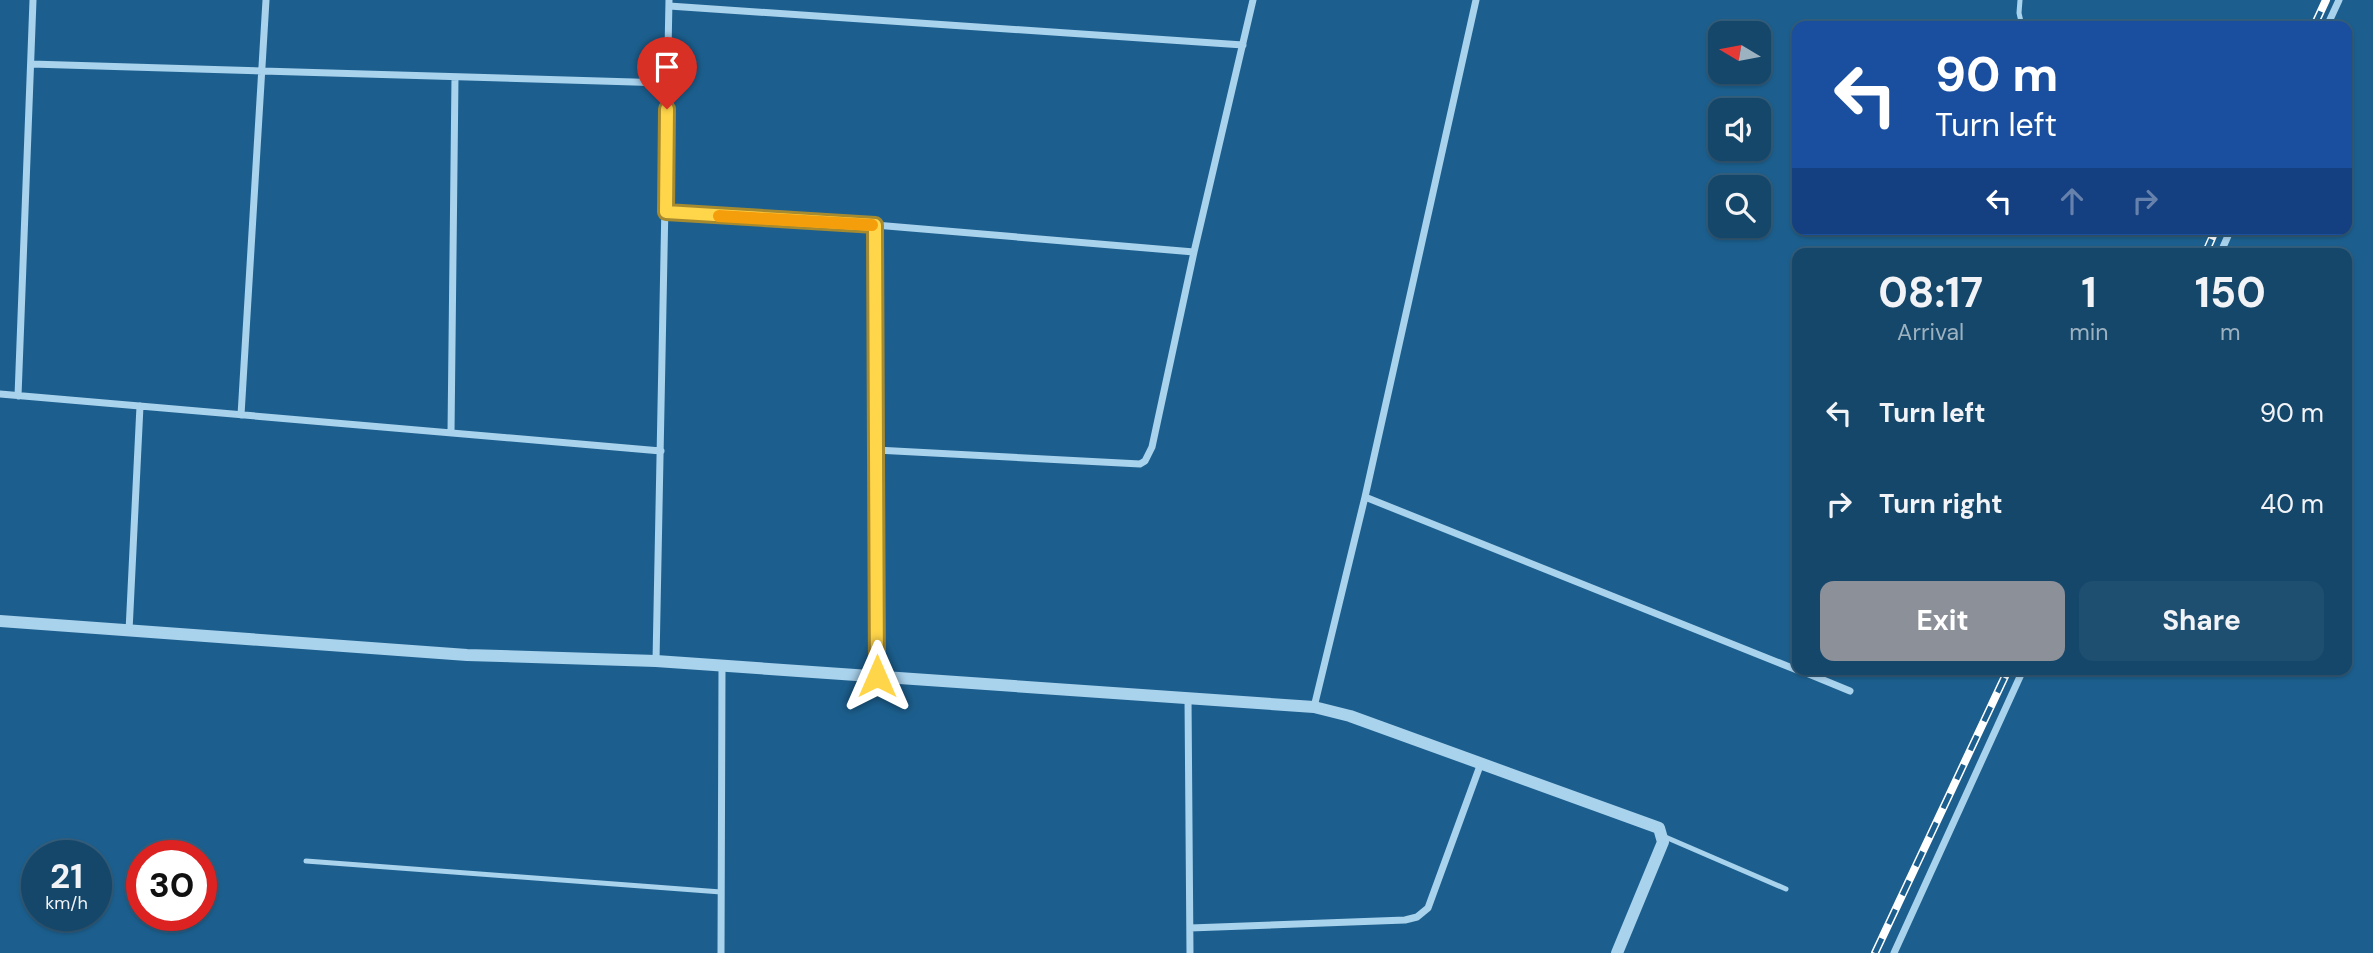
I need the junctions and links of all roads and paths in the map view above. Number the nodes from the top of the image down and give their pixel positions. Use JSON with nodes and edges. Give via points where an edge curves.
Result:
{"nodes":[{"id":1,"x":33,"y":0,"type":"edge"},
{"id":2,"x":266,"y":0,"type":"edge"},
{"id":3,"x":1253,"y":0,"type":"edge"},
{"id":4,"x":1476,"y":0,"type":"edge"},
{"id":5,"x":2021,"y":0,"type":"edge"},
{"id":6,"x":2339,"y":0,"type":"edge"},
{"id":7,"x":669,"y":3,"type":"edge"},
{"id":8,"x":2021,"y":21,"type":"edge"},
{"id":9,"x":2329,"y":21,"type":"edge"},
{"id":10,"x":1243,"y":45,"type":"junction"},
{"id":11,"x":31,"y":64,"type":"junction"},
{"id":12,"x":262,"y":71,"type":"junction"},
{"id":13,"x":455,"y":77,"type":"junction"},
{"id":14,"x":667,"y":83,"type":"junction"},
{"id":15,"x":666,"y":212,"type":"junction"},
{"id":16,"x":875,"y":225,"type":"junction"},
{"id":17,"x":1194,"y":252,"type":"junction"},
{"id":18,"x":0,"y":394,"type":"edge"},
{"id":19,"x":18,"y":396,"type":"junction"},
{"id":20,"x":140,"y":406,"type":"junction"},
{"id":21,"x":242,"y":415,"type":"junction"},
{"id":22,"x":451,"y":433,"type":"junction"},
{"id":23,"x":876,"y":450,"type":"junction"},
{"id":24,"x":661,"y":451,"type":"junction"},
{"id":25,"x":1365,"y":497,"type":"junction"},
{"id":26,"x":0,"y":621,"type":"edge"},
{"id":27,"x":130,"y":631,"type":"junction"},
{"id":28,"x":656,"y":661,"type":"junction"},
{"id":29,"x":722,"y":666,"type":"junction"},
{"id":30,"x":1792,"y":668,"type":"edge"},
{"id":31,"x":1810,"y":675,"type":"edge"},
{"id":32,"x":2021,"y":675,"type":"edge"},
{"id":33,"x":877,"y":676,"type":"junction"},
{"id":34,"x":1850,"y":691,"type":"dead end"},
{"id":35,"x":1188,"y":698,"type":"junction"},
{"id":36,"x":1314,"y":708,"type":"junction"},
{"id":37,"x":1482,"y":763,"type":"junction"},
{"id":38,"x":1662,"y":835,"type":"junction"},
{"id":39,"x":306,"y":861,"type":"dead end"},
{"id":40,"x":1786,"y":889,"type":"dead end"},
{"id":41,"x":721,"y":892,"type":"junction"},
{"id":42,"x":1189,"y":928,"type":"junction"},
{"id":43,"x":721,"y":953,"type":"edge"},
{"id":44,"x":1190,"y":953,"type":"edge"},
{"id":45,"x":1617,"y":953,"type":"edge"},
{"id":46,"x":1894,"y":953,"type":"edge"}],
"edges":[{"from":1,"to":11,"type":"street"},
{"from":2,"to":12,"type":"street"},
{"from":3,"to":10,"type":"street"},
{"from":4,"to":25,"type":"street"},
{"from":5,"to":8,"type":"lane"},
{"from":6,"to":9,"type":"street"},
{"from":7,"to":10,"type":"street"},
{"from":7,"to":14,"type":"street"},
{"from":10,"to":17,"type":"street"},
{"from":11,"to":12,"type":"street"},
{"from":11,"to":19,"type":"street"},
{"from":12,"to":13,"type":"street"},
{"from":12,"to":21,"type":"street"},
{"from":13,"to":14,"type":"street"},
{"from":13,"to":22,"type":"street"},
{"from":14,"to":15,"type":"street"},
{"from":15,"to":16,"type":"street"},
{"from":15,"to":24,"type":"street"},
{"from":16,"to":17,"type":"street"},
{"from":16,"to":23,"type":"street"},
{"from":17,"to":23,"type":"street","via":[[1152,447],[1140,464]]},
{"from":18,"to":19,"type":"street"},
{"from":19,"to":20,"type":"street"},
{"from":20,"to":21,"type":"street"},
{"from":20,"to":27,"type":"street"},
{"from":21,"to":22,"type":"street"},
{"from":22,"to":24,"type":"street"},
{"from":23,"to":33,"type":"street"},
{"from":24,"to":28,"type":"street"},
{"from":25,"to":30,"type":"street"},
{"from":25,"to":36,"type":"street"},
{"from":26,"to":27,"type":"street"},
{"from":27,"to":28,"type":"street","via":[[467,655]]},
{"from":28,"to":29,"type":"street"},
{"from":29,"to":33,"type":"street"},
{"from":29,"to":41,"type":"street"},
{"from":31,"to":34,"type":"street"},
{"from":32,"to":46,"type":"street"},
{"from":33,"to":35,"type":"street"},
{"from":35,"to":36,"type":"street"},
{"from":35,"to":42,"type":"street"},
{"from":36,"to":37,"type":"street","via":[[1350,716]]},
{"from":37,"to":38,"type":"street","via":[[1659,828]]},
{"from":37,"to":42,"type":"street","via":[[1428,908],[1417,917]]},
{"from":38,"to":40,"type":"lane"},
{"from":38,"to":45,"type":"street"},
{"from":39,"to":41,"type":"lane"},
{"from":41,"to":43,"type":"street"},
{"from":42,"to":44,"type":"street"}]}
